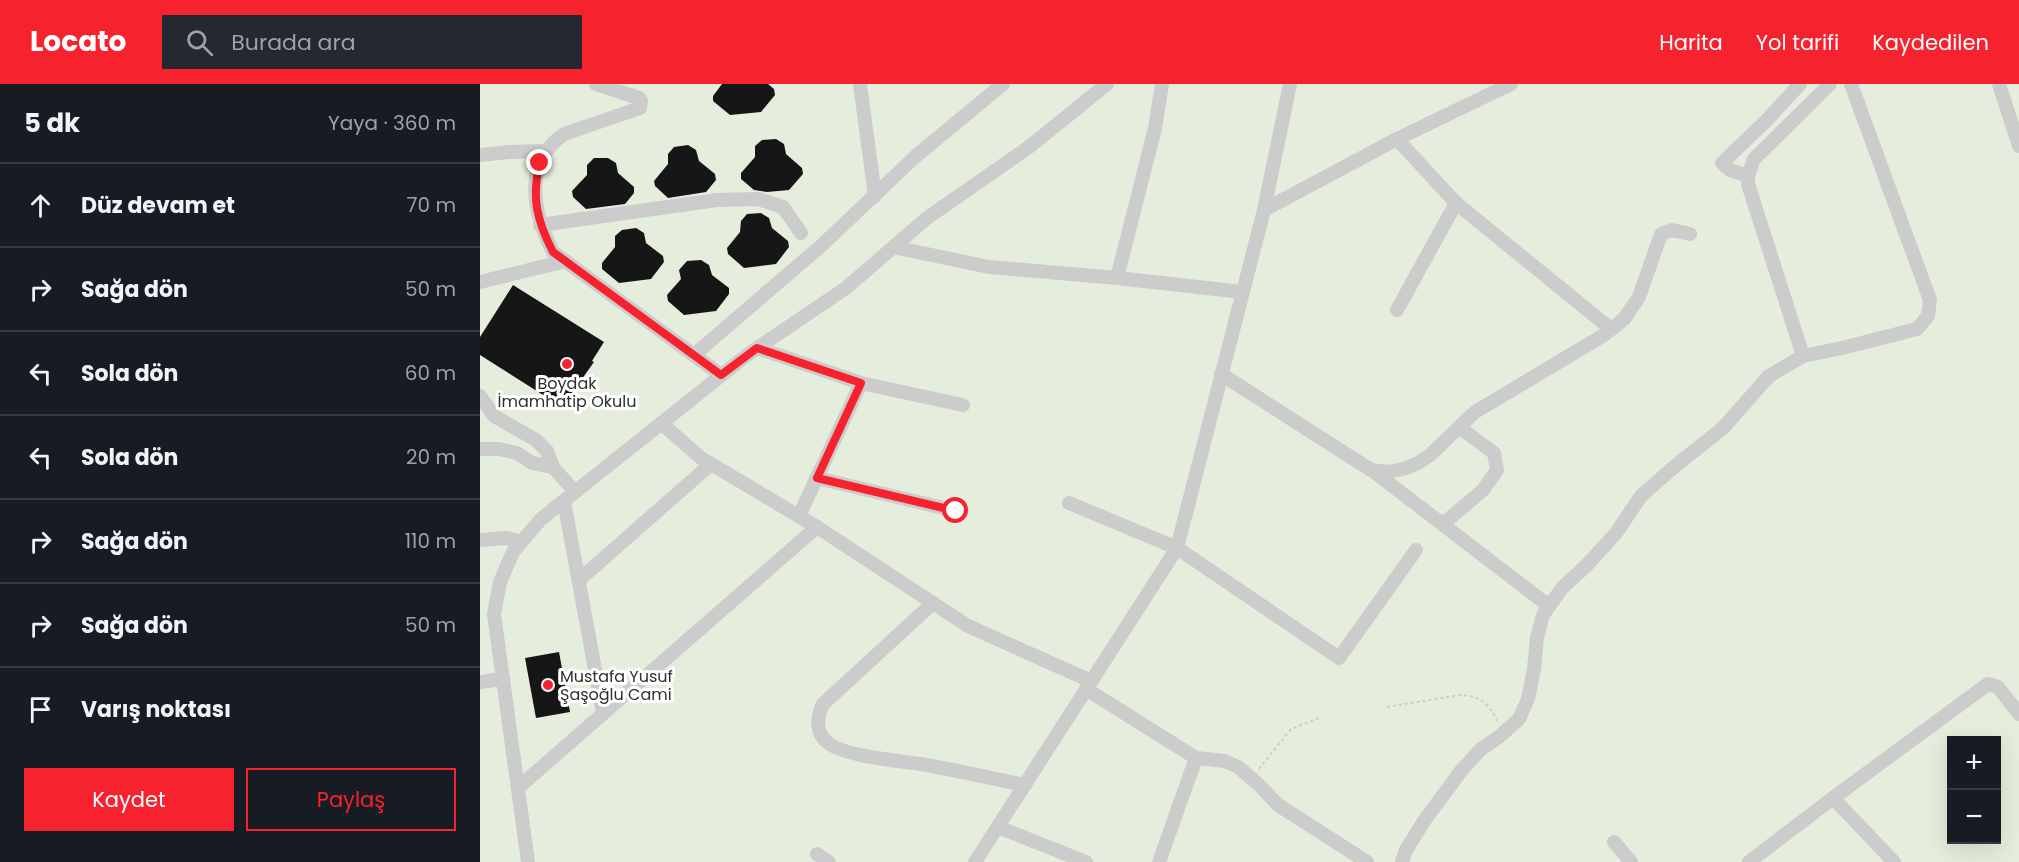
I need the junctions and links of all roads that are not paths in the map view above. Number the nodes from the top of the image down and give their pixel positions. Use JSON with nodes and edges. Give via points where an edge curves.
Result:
{"nodes":[{"id":1,"x":596,"y":84,"type":"edge"},
{"id":2,"x":860,"y":84,"type":"edge"},
{"id":3,"x":1003,"y":84,"type":"edge"},
{"id":4,"x":1107,"y":84,"type":"edge"},
{"id":5,"x":1162,"y":84,"type":"edge"},
{"id":6,"x":1290,"y":84,"type":"edge"},
{"id":7,"x":1511,"y":84,"type":"edge"},
{"id":8,"x":1800,"y":84,"type":"edge"},
{"id":9,"x":1830,"y":84,"type":"edge"},
{"id":10,"x":1851,"y":84,"type":"edge"},
{"id":11,"x":2000,"y":84,"type":"edge"},
{"id":12,"x":1397,"y":139,"type":"junction"},
{"id":13,"x":2019,"y":146,"type":"edge"},
{"id":14,"x":545,"y":151,"type":"junction"},
{"id":15,"x":480,"y":155,"type":"edge"},
{"id":16,"x":1748,"y":176,"type":"junction"},
{"id":17,"x":875,"y":196,"type":"junction"},
{"id":18,"x":1456,"y":203,"type":"junction"},
{"id":19,"x":1264,"y":210,"type":"junction"},
{"id":20,"x":540,"y":225,"type":"junction"},
{"id":21,"x":801,"y":233,"type":"dead end"},
{"id":22,"x":1690,"y":234,"type":"dead end"},
{"id":23,"x":893,"y":247,"type":"junction"},
{"id":24,"x":566,"y":261,"type":"junction"},
{"id":25,"x":1117,"y":278,"type":"junction"},
{"id":26,"x":480,"y":282,"type":"edge"},
{"id":27,"x":1242,"y":292,"type":"junction"},
{"id":28,"x":1397,"y":310,"type":"dead end"},
{"id":29,"x":1611,"y":329,"type":"junction"},
{"id":30,"x":757,"y":348,"type":"junction"},
{"id":31,"x":694,"y":355,"type":"junction"},
{"id":32,"x":1803,"y":356,"type":"junction"},
{"id":33,"x":1221,"y":374,"type":"junction"},
{"id":34,"x":721,"y":375,"type":"junction"},
{"id":35,"x":861,"y":383,"type":"junction"},
{"id":36,"x":480,"y":396,"type":"edge"},
{"id":37,"x":963,"y":405,"type":"dead end"},
{"id":38,"x":661,"y":423,"type":"junction"},
{"id":39,"x":1459,"y":427,"type":"junction"},
{"id":40,"x":480,"y":449,"type":"edge"},
{"id":41,"x":711,"y":464,"type":"junction"},
{"id":42,"x":553,"y":467,"type":"junction"},
{"id":43,"x":1371,"y":470,"type":"junction"},
{"id":44,"x":817,"y":478,"type":"junction"},
{"id":45,"x":569,"y":496,"type":"junction"},
{"id":46,"x":1069,"y":503,"type":"dead end"},
{"id":47,"x":956,"y":511,"type":"dead end"},
{"id":48,"x":799,"y":516,"type":"junction"},
{"id":49,"x":1443,"y":524,"type":"junction"},
{"id":50,"x":817,"y":527,"type":"junction"},
{"id":51,"x":480,"y":540,"type":"edge"},
{"id":52,"x":521,"y":542,"type":"junction"},
{"id":53,"x":1177,"y":548,"type":"junction"},
{"id":54,"x":1416,"y":550,"type":"dead end"},
{"id":55,"x":579,"y":580,"type":"junction"},
{"id":56,"x":933,"y":603,"type":"junction"},
{"id":57,"x":1549,"y":606,"type":"junction"},
{"id":58,"x":503,"y":678,"type":"junction"},
{"id":59,"x":480,"y":681,"type":"edge"},
{"id":60,"x":1089,"y":685,"type":"junction"},
{"id":61,"x":603,"y":713,"type":"junction"},
{"id":62,"x":2019,"y":714,"type":"edge"},
{"id":63,"x":1196,"y":758,"type":"junction"},
{"id":64,"x":1025,"y":785,"type":"junction"},
{"id":65,"x":519,"y":787,"type":"junction"},
{"id":66,"x":1833,"y":798,"type":"junction"},
{"id":67,"x":998,"y":827,"type":"junction"},
{"id":68,"x":1614,"y":842,"type":"dead end"},
{"id":69,"x":817,"y":854,"type":"dead end"},
{"id":70,"x":528,"y":862,"type":"edge"},
{"id":71,"x":829,"y":862,"type":"edge"},
{"id":72,"x":975,"y":862,"type":"edge"},
{"id":73,"x":1086,"y":862,"type":"edge"},
{"id":74,"x":1159,"y":862,"type":"edge"},
{"id":75,"x":1367,"y":862,"type":"edge"},
{"id":76,"x":1402,"y":862,"type":"edge"},
{"id":77,"x":1631,"y":862,"type":"edge"},
{"id":78,"x":1749,"y":862,"type":"edge"},
{"id":79,"x":1894,"y":862,"type":"edge"}],
"edges":[{"from":1,"to":14,"type":"street","via":[[639,98],[640,108],[564,134]]},
{"from":2,"to":17,"type":"street"},
{"from":3,"to":17,"type":"street","via":[[916,156]]},
{"from":4,"to":23,"type":"street"},
{"from":5,"to":25,"type":"street","via":[[1155,128]]},
{"from":6,"to":19,"type":"street"},
{"from":7,"to":12,"type":"street"},
{"from":8,"to":16,"type":"street","via":[[1722,164]]},
{"from":9,"to":16,"type":"street","via":[[1754,159]]},
{"from":10,"to":32,"type":"street","via":[[1930,308],[1917,329]]},
{"from":11,"to":13,"type":"street"},
{"from":12,"to":18,"type":"street"},
{"from":12,"to":19,"type":"street"},
{"from":14,"to":15,"type":"street"},
{"from":14,"to":20,"type":"street","via":[[535,182]]},
{"from":16,"to":32,"type":"street"},
{"from":17,"to":31,"type":"street"},
{"from":18,"to":28,"type":"street"},
{"from":18,"to":29,"type":"street"},
{"from":19,"to":27,"type":"street"},
{"from":20,"to":21,"type":"street","via":[[758,199],[783,207]]},
{"from":20,"to":24,"type":"street","via":[[553,252]]},
{"from":22,"to":29,"type":"street","via":[[1672,230],[1660,234],[1639,297],[1624,319]]},
{"from":23,"to":25,"type":"street","via":[[989,267]]},
{"from":23,"to":30,"type":"street","via":[[846,288]]},
{"from":24,"to":26,"type":"street"},
{"from":24,"to":31,"type":"street"},
{"from":25,"to":27,"type":"street"},
{"from":27,"to":33,"type":"street"},
{"from":29,"to":39,"type":"street","via":[[1475,412]]},
{"from":30,"to":34,"type":"street"},
{"from":30,"to":35,"type":"street"},
{"from":31,"to":34,"type":"street"},
{"from":32,"to":57,"type":"street","via":[[1769,376],[1723,428],[1641,496],[1616,533]]},
{"from":33,"to":43,"type":"street"},
{"from":33,"to":53,"type":"street"},
{"from":34,"to":38,"type":"street"},
{"from":35,"to":37,"type":"street"},
{"from":35,"to":44,"type":"street"},
{"from":36,"to":42,"type":"street","via":[[494,416],[536,440],[547,451]]},
{"from":38,"to":41,"type":"street"},
{"from":38,"to":45,"type":"street"},
{"from":39,"to":43,"type":"street","via":[[1418,464],[1388,472]]},
{"from":39,"to":49,"type":"street","via":[[1494,453],[1497,470],[1483,490]]},
{"from":40,"to":42,"type":"street","via":[[517,453],[532,463]]},
{"from":41,"to":48,"type":"street"},
{"from":41,"to":55,"type":"street"},
{"from":42,"to":45,"type":"street"},
{"from":43,"to":49,"type":"street"},
{"from":44,"to":47,"type":"street"},
{"from":44,"to":48,"type":"street"},
{"from":45,"to":52,"type":"street"},
{"from":45,"to":55,"type":"street"},
{"from":46,"to":53,"type":"street"},
{"from":48,"to":50,"type":"street"},
{"from":49,"to":57,"type":"street"},
{"from":50,"to":56,"type":"street"},
{"from":50,"to":61,"type":"street"},
{"from":51,"to":52,"type":"street","via":[[507,538]]},
{"from":52,"to":58,"type":"street","via":[[500,582],[494,614]]},
{"from":53,"to":54,"type":"street","via":[[1339,658]]},
{"from":53,"to":60,"type":"street"},
{"from":55,"to":61,"type":"street"},
{"from":56,"to":60,"type":"street","via":[[968,626]]},
{"from":56,"to":64,"type":"street","via":[[823,704],[818,720],[821,735],[831,745],[875,758]]},
{"from":57,"to":76,"type":"street","via":[[1537,638],[1528,699],[1519,719],[1461,771],[1424,821]]},
{"from":58,"to":59,"type":"street"},
{"from":58,"to":65,"type":"street"},
{"from":60,"to":63,"type":"street"},
{"from":60,"to":64,"type":"street"},
{"from":61,"to":65,"type":"street"},
{"from":62,"to":66,"type":"street","via":[[1998,687],[1988,684]]},
{"from":63,"to":74,"type":"street"},
{"from":63,"to":75,"type":"street","via":[[1225,761],[1238,767],[1278,805]]},
{"from":64,"to":67,"type":"street"},
{"from":65,"to":70,"type":"street"},
{"from":66,"to":78,"type":"street"},
{"from":66,"to":79,"type":"street"},
{"from":67,"to":72,"type":"street"},
{"from":67,"to":73,"type":"street"},
{"from":68,"to":77,"type":"street"},
{"from":69,"to":71,"type":"street"}]}
